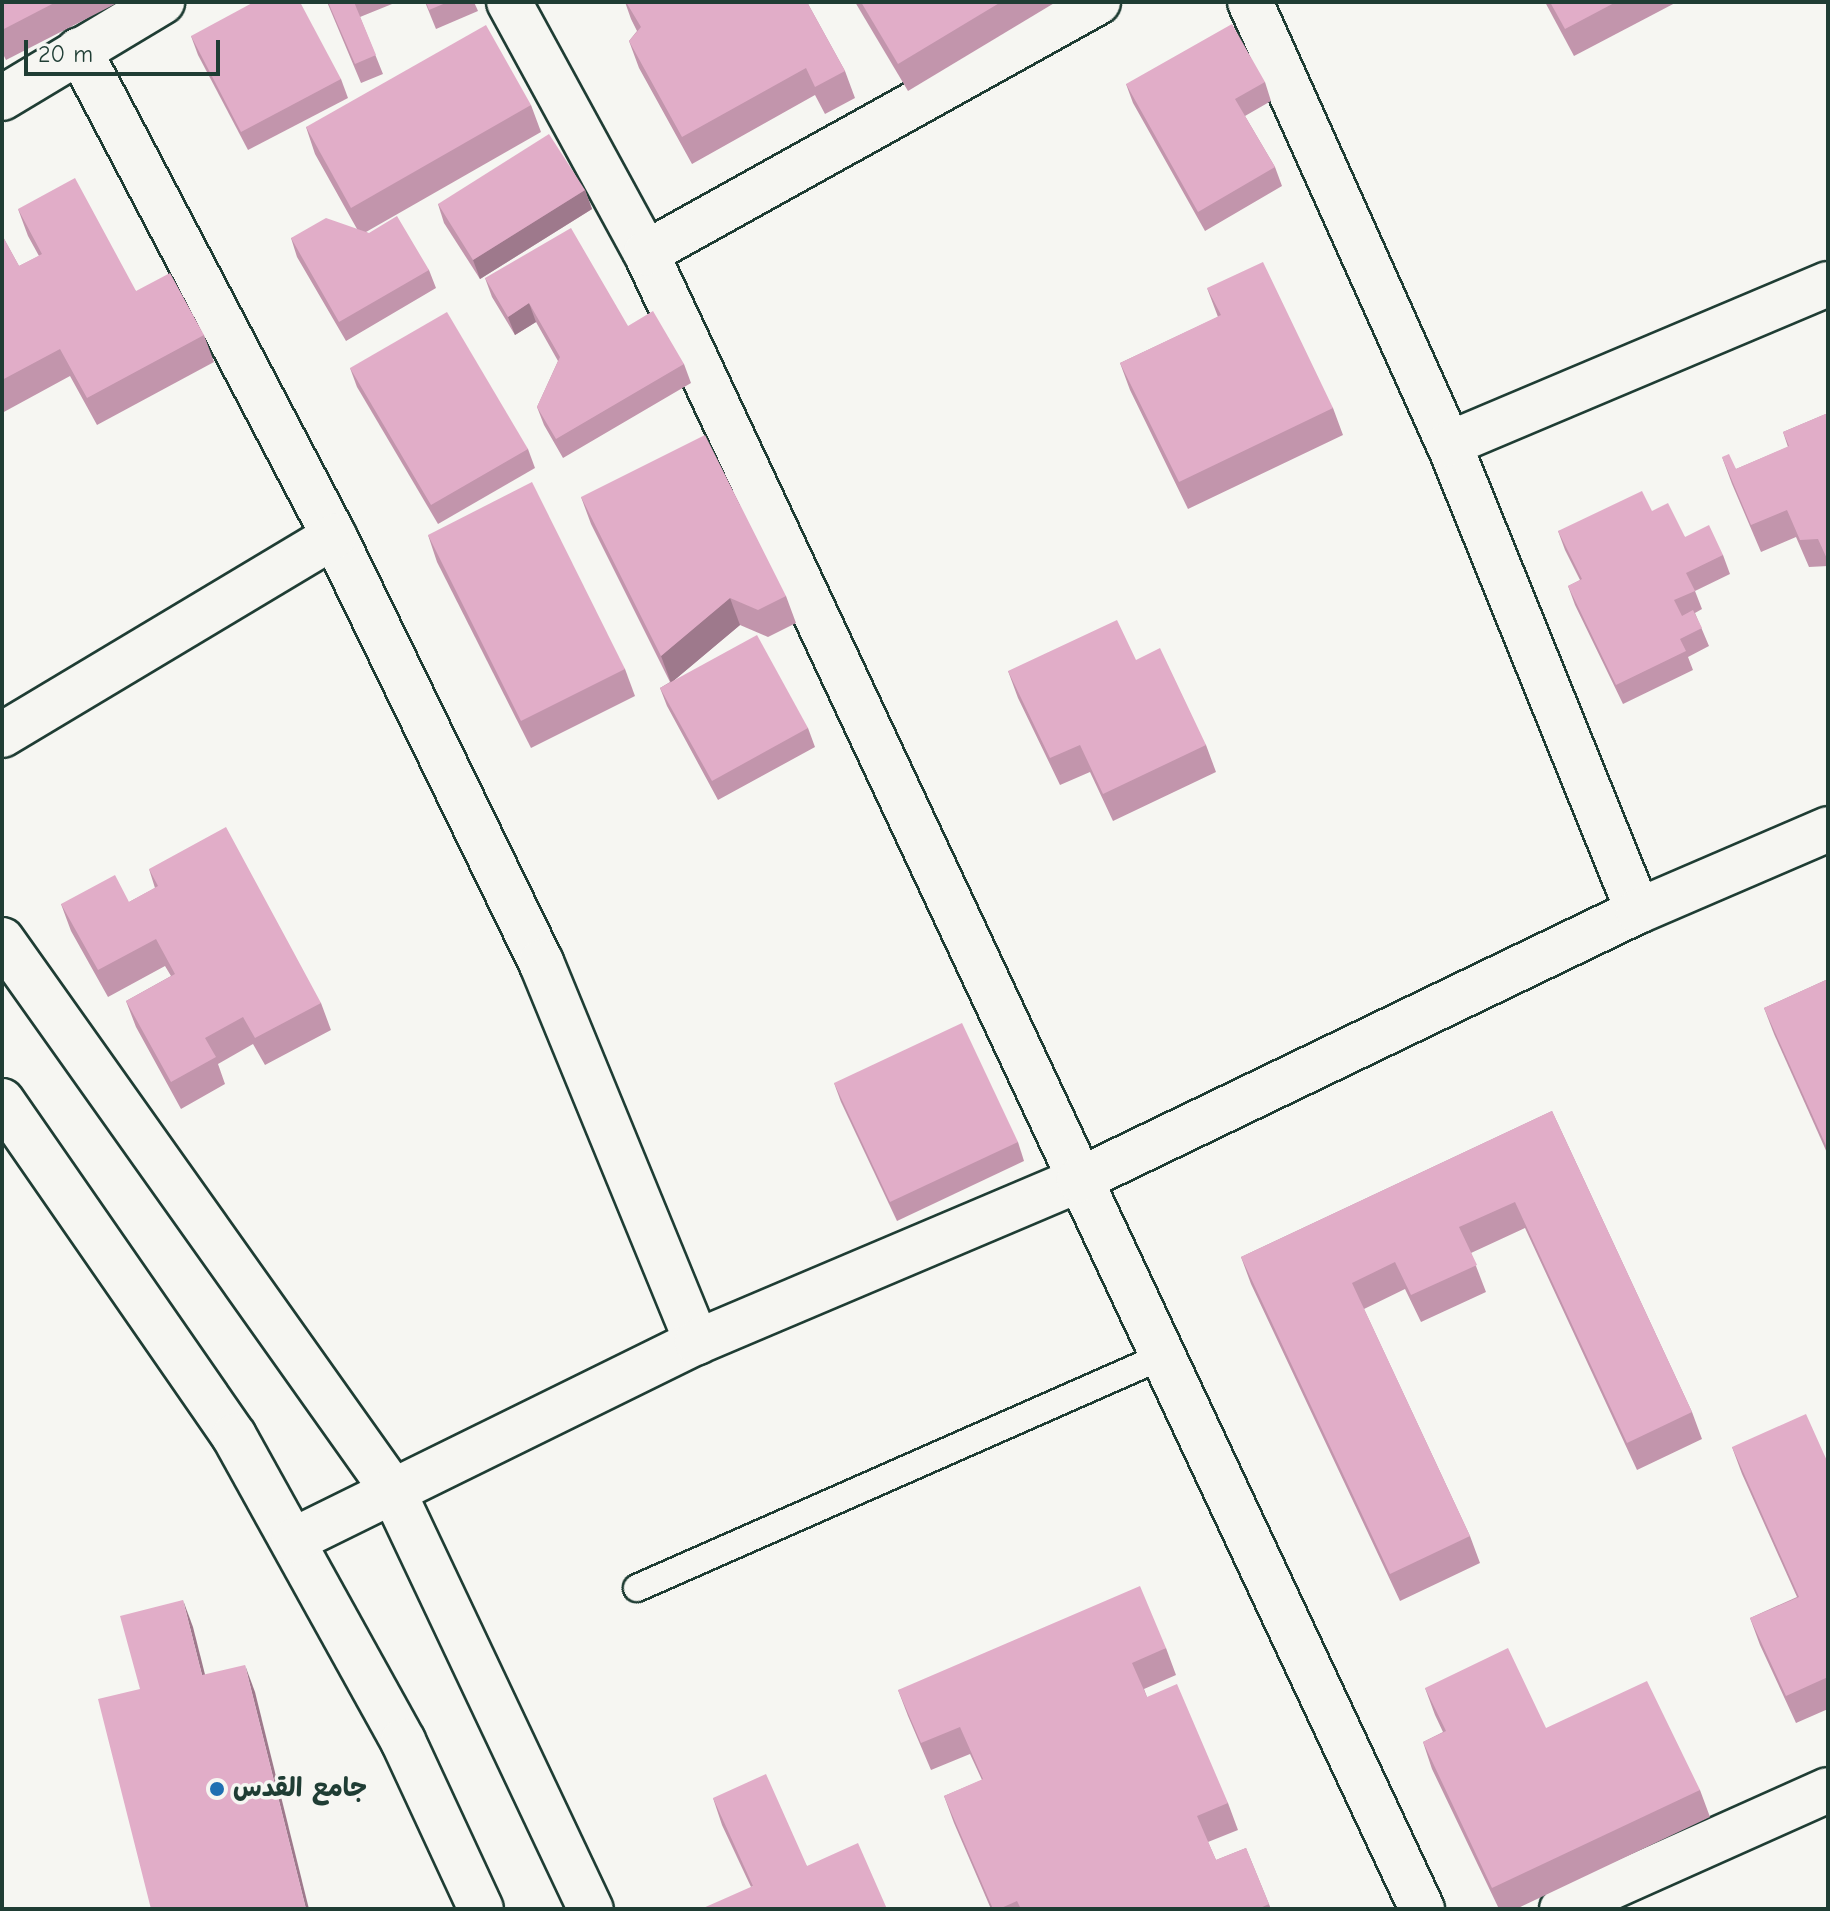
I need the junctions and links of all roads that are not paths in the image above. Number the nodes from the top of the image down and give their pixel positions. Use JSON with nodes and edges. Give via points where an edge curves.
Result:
{"nodes":[{"id":1,"x":162,"y":2,"type":"edge"},
{"id":2,"x":509,"y":2,"type":"edge"},
{"id":3,"x":1098,"y":2,"type":"edge"},
{"id":4,"x":1250,"y":2,"type":"edge"},
{"id":5,"x":79,"y":50,"type":"junction"},
{"id":6,"x":2,"y":98,"type":"edge"},
{"id":7,"x":646,"y":253,"type":"junction"},
{"id":8,"x":1828,"y":284,"type":"edge"},
{"id":9,"x":1449,"y":444,"type":"junction"},
{"id":10,"x":334,"y":536,"type":"junction"},
{"id":11,"x":2,"y":735,"type":"edge"},
{"id":12,"x":1828,"y":829,"type":"edge"},
{"id":13,"x":1638,"y":911,"type":"junction"},
{"id":14,"x":2,"y":940,"type":"edge"},
{"id":15,"x":2,"y":1101,"type":"edge"},
{"id":16,"x":1079,"y":1180,"type":"junction"},
{"id":17,"x":697,"y":1342,"type":"junction"},
{"id":18,"x":1165,"y":1355,"type":"junction"},
{"id":19,"x":393,"y":1491,"type":"junction"},
{"id":20,"x":294,"y":1540,"type":"junction"},
{"id":21,"x":637,"y":1588,"type":"dead end"},
{"id":22,"x":1828,"y":1790,"type":"edge"},
{"id":23,"x":481,"y":1909,"type":"edge"},
{"id":24,"x":591,"y":1909,"type":"edge"},
{"id":25,"x":1422,"y":1909,"type":"edge"},
{"id":26,"x":1562,"y":1909,"type":"edge"}],
"edges":[{"from":1,"to":5,"type":"street"},
{"from":2,"to":7,"type":"street"},
{"from":3,"to":7,"type":"street"},
{"from":4,"to":9,"type":"street"},
{"from":5,"to":6,"type":"street"},
{"from":5,"to":10,"type":"street"},
{"from":7,"to":16,"type":"street"},
{"from":8,"to":9,"type":"street"},
{"from":9,"to":13,"type":"street"},
{"from":10,"to":11,"type":"street"},
{"from":10,"to":17,"type":"street","via":[[541,962]]},
{"from":12,"to":13,"type":"street"},
{"from":13,"to":16,"type":"street"},
{"from":14,"to":19,"type":"street"},
{"from":15,"to":20,"type":"street","via":[[234,1436]]},
{"from":16,"to":17,"type":"street"},
{"from":16,"to":18,"type":"street"},
{"from":17,"to":19,"type":"street"},
{"from":18,"to":21,"type":"lane"},
{"from":18,"to":25,"type":"street"},
{"from":19,"to":20,"type":"street"},
{"from":19,"to":24,"type":"street"},
{"from":20,"to":23,"type":"street","via":[[403,1741]]},
{"from":22,"to":26,"type":"street"}]}
